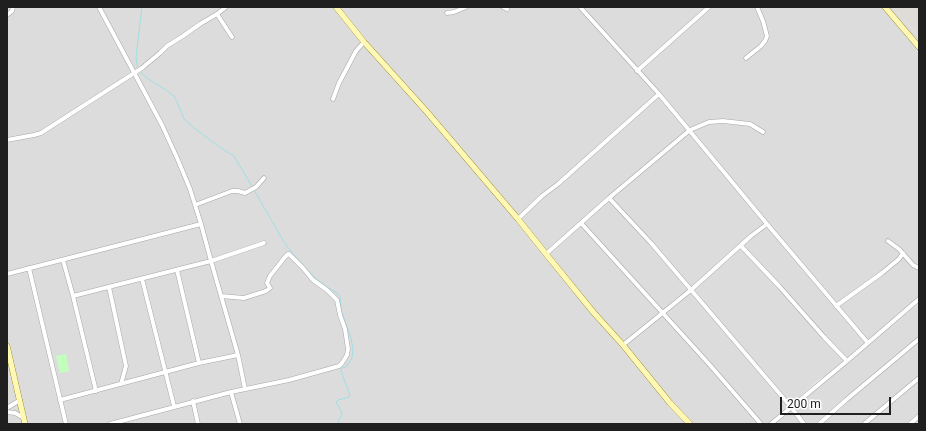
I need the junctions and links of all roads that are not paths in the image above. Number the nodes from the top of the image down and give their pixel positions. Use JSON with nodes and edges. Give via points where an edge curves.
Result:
{"nodes":[{"id":1,"x":13,"y":7,"type":"edge"},
{"id":2,"x":99,"y":7,"type":"edge"},
{"id":3,"x":226,"y":7,"type":"edge"},
{"id":4,"x":336,"y":7,"type":"edge"},
{"id":5,"x":466,"y":7,"type":"edge"},
{"id":6,"x":580,"y":7,"type":"edge"},
{"id":7,"x":709,"y":7,"type":"edge"},
{"id":8,"x":757,"y":7,"type":"edge"},
{"id":9,"x":885,"y":7,"type":"edge"},
{"id":10,"x":447,"y":13,"type":"dead end"},
{"id":11,"x":217,"y":14,"type":"junction"},
{"id":12,"x":7,"y":15,"type":"edge"},
{"id":13,"x":232,"y":37,"type":"dead end"},
{"id":14,"x":364,"y":42,"type":"junction"},
{"id":15,"x":919,"y":47,"type":"edge"},
{"id":16,"x":746,"y":58,"type":"dead end"},
{"id":17,"x":637,"y":71,"type":"junction"},
{"id":18,"x":135,"y":72,"type":"junction"},
{"id":19,"x":659,"y":94,"type":"junction"},
{"id":20,"x":333,"y":99,"type":"dead end"},
{"id":21,"x":690,"y":130,"type":"junction"},
{"id":22,"x":763,"y":132,"type":"dead end"},
{"id":23,"x":7,"y":140,"type":"edge"},
{"id":24,"x":264,"y":178,"type":"dead end"},
{"id":25,"x":609,"y":198,"type":"junction"},
{"id":26,"x":195,"y":204,"type":"junction"},
{"id":27,"x":518,"y":219,"type":"junction"},
{"id":28,"x":582,"y":223,"type":"junction"},
{"id":29,"x":201,"y":224,"type":"junction"},
{"id":30,"x":767,"y":224,"type":"junction"},
{"id":31,"x":888,"y":241,"type":"dead end"},
{"id":32,"x":264,"y":243,"type":"dead end"},
{"id":33,"x":741,"y":246,"type":"junction"},
{"id":34,"x":903,"y":253,"type":"junction"},
{"id":35,"x":546,"y":254,"type":"junction"},
{"id":36,"x":63,"y":260,"type":"junction"},
{"id":37,"x":211,"y":262,"type":"junction"},
{"id":38,"x":29,"y":268,"type":"junction"},
{"id":39,"x":919,"y":268,"type":"edge"},
{"id":40,"x":177,"y":270,"type":"junction"},
{"id":41,"x":7,"y":274,"type":"edge"},
{"id":42,"x":142,"y":279,"type":"junction"},
{"id":43,"x":108,"y":287,"type":"junction"},
{"id":44,"x":691,"y":290,"type":"junction"},
{"id":45,"x":73,"y":296,"type":"junction"},
{"id":46,"x":221,"y":296,"type":"junction"},
{"id":47,"x":919,"y":299,"type":"edge"},
{"id":48,"x":836,"y":306,"type":"junction"},
{"id":49,"x":663,"y":313,"type":"junction"},
{"id":50,"x":919,"y":339,"type":"edge"},
{"id":51,"x":868,"y":343,"type":"junction"},
{"id":52,"x":623,"y":345,"type":"junction"},
{"id":53,"x":7,"y":346,"type":"edge"},
{"id":54,"x":238,"y":355,"type":"junction"},
{"id":55,"x":847,"y":361,"type":"junction"},
{"id":56,"x":199,"y":363,"type":"junction"},
{"id":57,"x":166,"y":372,"type":"junction"},
{"id":58,"x":919,"y":378,"type":"edge"},
{"id":59,"x":121,"y":384,"type":"junction"},
{"id":60,"x":245,"y":389,"type":"junction"},
{"id":61,"x":96,"y":391,"type":"junction"},
{"id":62,"x":231,"y":392,"type":"junction"},
{"id":63,"x":20,"y":400,"type":"junction"},
{"id":64,"x":60,"y":400,"type":"junction"},
{"id":65,"x":193,"y":401,"type":"junction"},
{"id":66,"x":174,"y":406,"type":"junction"},
{"id":67,"x":791,"y":407,"type":"junction"},
{"id":68,"x":7,"y":408,"type":"edge"},
{"id":69,"x":7,"y":412,"type":"edge"},
{"id":70,"x":919,"y":416,"type":"edge"},
{"id":71,"x":25,"y":421,"type":"edge"},
{"id":72,"x":116,"y":423,"type":"edge"},
{"id":73,"x":66,"y":424,"type":"edge"},
{"id":74,"x":110,"y":424,"type":"edge"},
{"id":75,"x":198,"y":424,"type":"edge"},
{"id":76,"x":240,"y":424,"type":"edge"},
{"id":77,"x":690,"y":424,"type":"edge"},
{"id":78,"x":761,"y":424,"type":"edge"},
{"id":79,"x":771,"y":424,"type":"edge"},
{"id":80,"x":804,"y":424,"type":"edge"},
{"id":81,"x":819,"y":424,"type":"edge"},
{"id":82,"x":864,"y":424,"type":"edge"},
{"id":83,"x":910,"y":424,"type":"edge"}],
"edges":[{"from":1,"to":12,"type":"street"},
{"from":2,"to":18,"type":"street"},
{"from":3,"to":11,"type":"street"},
{"from":4,"to":14,"type":"street"},
{"from":5,"to":10,"type":"street"},
{"from":6,"to":17,"type":"street"},
{"from":7,"to":17,"type":"street"},
{"from":8,"to":16,"type":"street","via":[[767,36],[761,46]]},
{"from":9,"to":15,"type":"street"},
{"from":11,"to":13,"type":"street"},
{"from":11,"to":18,"type":"street","via":[[166,46]]},
{"from":14,"to":20,"type":"street","via":[[356,51]]},
{"from":14,"to":27,"type":"street"},
{"from":17,"to":19,"type":"street"},
{"from":18,"to":23,"type":"street","via":[[40,132]]},
{"from":18,"to":26,"type":"street","via":[[178,160]]},
{"from":19,"to":21,"type":"street"},
{"from":19,"to":27,"type":"street"},
{"from":21,"to":22,"type":"street","via":[[708,122],[723,121],[750,124]]},
{"from":21,"to":25,"type":"street"},
{"from":21,"to":30,"type":"street"},
{"from":24,"to":26,"type":"street","via":[[246,193],[232,191]]},
{"from":25,"to":28,"type":"street"},
{"from":25,"to":44,"type":"street"},
{"from":26,"to":29,"type":"street"},
{"from":27,"to":35,"type":"street"},
{"from":28,"to":35,"type":"street"},
{"from":28,"to":49,"type":"street"},
{"from":29,"to":36,"type":"street"},
{"from":29,"to":37,"type":"street"},
{"from":30,"to":33,"type":"street"},
{"from":30,"to":48,"type":"street"},
{"from":31,"to":34,"type":"street"},
{"from":32,"to":37,"type":"street"},
{"from":33,"to":44,"type":"street"},
{"from":33,"to":55,"type":"street"},
{"from":34,"to":39,"type":"street"},
{"from":34,"to":48,"type":"street"},
{"from":35,"to":52,"type":"street"},
{"from":36,"to":38,"type":"street"},
{"from":36,"to":45,"type":"street"},
{"from":37,"to":40,"type":"street"},
{"from":37,"to":46,"type":"street"},
{"from":38,"to":41,"type":"street"},
{"from":38,"to":64,"type":"street"},
{"from":40,"to":42,"type":"street"},
{"from":40,"to":56,"type":"street"},
{"from":42,"to":43,"type":"street"},
{"from":42,"to":57,"type":"street"},
{"from":43,"to":45,"type":"street"},
{"from":43,"to":59,"type":"street","via":[[126,366]]},
{"from":44,"to":49,"type":"street"},
{"from":44,"to":67,"type":"street"},
{"from":45,"to":61,"type":"street"},
{"from":46,"to":54,"type":"street"},
{"from":46,"to":60,"type":"street","via":[[244,298],[266,291],[270,288],[267,283],[270,276],[289,254],[312,280],[336,299],[345,328],[348,352],[339,366]]},
{"from":47,"to":51,"type":"street"},
{"from":48,"to":51,"type":"street"},
{"from":49,"to":52,"type":"street"},
{"from":49,"to":78,"type":"street"},
{"from":50,"to":81,"type":"street"},
{"from":51,"to":55,"type":"street"},
{"from":52,"to":77,"type":"street"},
{"from":53,"to":63,"type":"street"},
{"from":54,"to":56,"type":"street"},
{"from":54,"to":60,"type":"street"},
{"from":55,"to":67,"type":"street"},
{"from":56,"to":57,"type":"street"},
{"from":57,"to":59,"type":"street"},
{"from":57,"to":66,"type":"street"},
{"from":58,"to":82,"type":"street"},
{"from":59,"to":61,"type":"street"},
{"from":60,"to":62,"type":"street"},
{"from":61,"to":64,"type":"street"},
{"from":62,"to":65,"type":"street"},
{"from":62,"to":76,"type":"street"},
{"from":63,"to":68,"type":"street"},
{"from":63,"to":71,"type":"street"},
{"from":64,"to":73,"type":"street"},
{"from":65,"to":66,"type":"street"},
{"from":65,"to":75,"type":"street"},
{"from":66,"to":72,"type":"street"},
{"from":67,"to":79,"type":"street"},
{"from":67,"to":80,"type":"street"},
{"from":69,"to":71,"type":"street","via":[[15,413]]},
{"from":70,"to":83,"type":"street"},
{"from":72,"to":74,"type":"street"}]}
